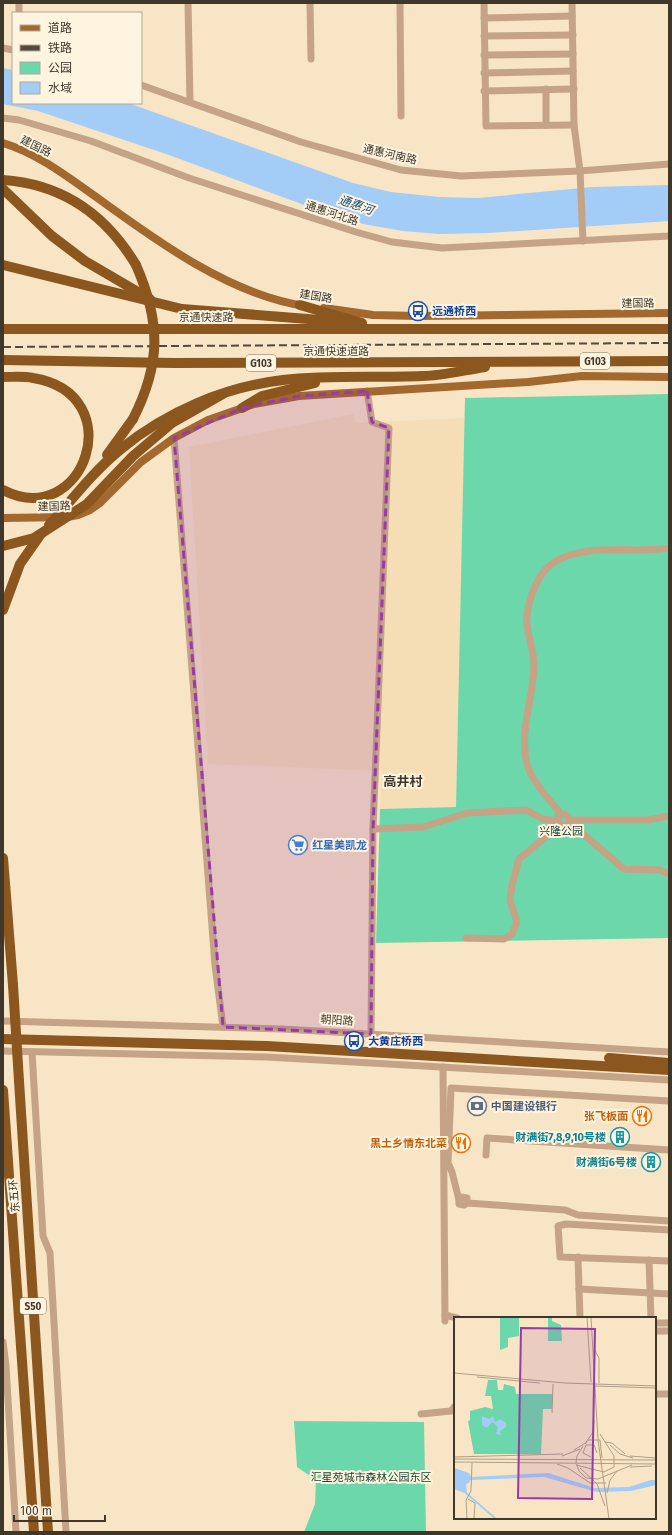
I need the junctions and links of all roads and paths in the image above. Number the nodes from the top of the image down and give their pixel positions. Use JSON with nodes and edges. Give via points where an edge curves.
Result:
{"nodes":[{"id":1,"x":188,"y":3,"type":"edge"},
{"id":2,"x":310,"y":3,"type":"edge"},
{"id":3,"x":400,"y":3,"type":"edge"},
{"id":4,"x":484,"y":3,"type":"edge"},
{"id":5,"x":572,"y":3,"type":"edge"},
{"id":6,"x":572,"y":16,"type":"junction"},
{"id":7,"x":484,"y":18,"type":"junction"},
{"id":8,"x":573,"y":35,"type":"junction"},
{"id":9,"x":484,"y":36,"type":"junction"},
{"id":10,"x":573,"y":54,"type":"junction"},
{"id":11,"x":484,"y":55,"type":"junction"},
{"id":12,"x":311,"y":59,"type":"dead end"},
{"id":13,"x":573,"y":71,"type":"junction"},
{"id":14,"x":484,"y":73,"type":"junction"},
{"id":15,"x":142,"y":85,"type":"edge"},
{"id":16,"x":574,"y":88,"type":"junction"},
{"id":17,"x":546,"y":89,"type":"junction"},
{"id":18,"x":484,"y":91,"type":"junction"},
{"id":19,"x":190,"y":101,"type":"junction"},
{"id":20,"x":401,"y":116,"type":"dead end"},
{"id":21,"x":3,"y":118,"type":"edge"},
{"id":22,"x":546,"y":125,"type":"junction"},
{"id":23,"x":574,"y":125,"type":"junction"},
{"id":24,"x":3,"y":143,"type":"edge"},
{"id":25,"x":669,"y":164,"type":"edge"},
{"id":26,"x":580,"y":171,"type":"junction"},
{"id":27,"x":3,"y":180,"type":"edge"},
{"id":28,"x":3,"y":190,"type":"edge"},
{"id":29,"x":669,"y":236,"type":"edge"},
{"id":30,"x":582,"y":238,"type":"junction"},
{"id":31,"x":3,"y":265,"type":"edge"},
{"id":32,"x":161,"y":305,"type":"junction"},
{"id":33,"x":300,"y":305,"type":"junction"},
{"id":34,"x":669,"y":313,"type":"edge"},
{"id":35,"x":362,"y":323,"type":"junction"},
{"id":36,"x":669,"y":323,"type":"edge"},
{"id":37,"x":410,"y":328,"type":"junction"},
{"id":38,"x":3,"y":329,"type":"edge"},
{"id":39,"x":669,"y":329,"type":"edge"},
{"id":40,"x":551,"y":330,"type":"junction"},
{"id":41,"x":3,"y":360,"type":"edge"},
{"id":42,"x":594,"y":361,"type":"junction"},
{"id":43,"x":669,"y":361,"type":"edge"},
{"id":44,"x":520,"y":362,"type":"junction"},
{"id":45,"x":669,"y":367,"type":"edge"},
{"id":46,"x":3,"y":377,"type":"edge"},
{"id":47,"x":340,"y":377,"type":"junction"},
{"id":48,"x":669,"y":377,"type":"edge"},
{"id":49,"x":367,"y":391,"type":"junction"},
{"id":50,"x":223,"y":394,"type":"junction"},
{"id":51,"x":242,"y":408,"type":"junction"},
{"id":52,"x":174,"y":438,"type":"junction"},
{"id":53,"x":88,"y":480,"type":"junction"},
{"id":54,"x":3,"y":490,"type":"edge"},
{"id":55,"x":3,"y":518,"type":"edge"},
{"id":56,"x":3,"y":546,"type":"edge"},
{"id":57,"x":669,"y":548,"type":"edge"},
{"id":58,"x":3,"y":610,"type":"edge"},
{"id":59,"x":561,"y":814,"type":"junction"},
{"id":60,"x":669,"y":816,"type":"edge"},
{"id":61,"x":569,"y":822,"type":"junction"},
{"id":62,"x":558,"y":823,"type":"junction"},
{"id":63,"x":373,"y":829,"type":"junction"},
{"id":64,"x":3,"y":858,"type":"edge"},
{"id":65,"x":669,"y":874,"type":"edge"},
{"id":66,"x":466,"y":938,"type":"dead end"},
{"id":67,"x":3,"y":1021,"type":"edge"},
{"id":68,"x":223,"y":1027,"type":"junction"},
{"id":69,"x":3,"y":1032,"type":"edge"},
{"id":70,"x":371,"y":1034,"type":"junction"},
{"id":71,"x":3,"y":1039,"type":"edge"},
{"id":72,"x":3,"y":1051,"type":"edge"},
{"id":73,"x":32,"y":1052,"type":"junction"},
{"id":74,"x":669,"y":1052,"type":"edge"},
{"id":75,"x":669,"y":1063,"type":"edge"},
{"id":76,"x":443,"y":1067,"type":"junction"},
{"id":77,"x":669,"y":1070,"type":"edge"},
{"id":78,"x":669,"y":1080,"type":"edge"},
{"id":79,"x":3,"y":1090,"type":"edge"},
{"id":80,"x":669,"y":1102,"type":"edge"},
{"id":81,"x":669,"y":1150,"type":"edge"},
{"id":82,"x":486,"y":1154,"type":"dead end"},
{"id":83,"x":669,"y":1221,"type":"edge"},
{"id":84,"x":669,"y":1230,"type":"edge"},
{"id":85,"x":578,"y":1257,"type":"junction"},
{"id":86,"x":649,"y":1260,"type":"junction"},
{"id":87,"x":669,"y":1261,"type":"edge"},
{"id":88,"x":580,"y":1289,"type":"junction"},
{"id":89,"x":650,"y":1293,"type":"junction"},
{"id":90,"x":669,"y":1294,"type":"edge"},
{"id":91,"x":580,"y":1317,"type":"edge"},
{"id":92,"x":651,"y":1317,"type":"edge"},
{"id":93,"x":454,"y":1318,"type":"edge"},
{"id":94,"x":656,"y":1323,"type":"edge"},
{"id":95,"x":669,"y":1323,"type":"edge"},
{"id":96,"x":656,"y":1331,"type":"edge"},
{"id":97,"x":669,"y":1331,"type":"edge"},
{"id":98,"x":3,"y":1342,"type":"edge"},
{"id":99,"x":656,"y":1394,"type":"edge"},
{"id":100,"x":669,"y":1394,"type":"edge"},
{"id":101,"x":454,"y":1407,"type":"edge"},
{"id":102,"x":421,"y":1414,"type":"dead end"},
{"id":103,"x":7,"y":1434,"type":"edge"},
{"id":104,"x":16,"y":1532,"type":"edge"},
{"id":105,"x":34,"y":1532,"type":"edge"},
{"id":106,"x":48,"y":1532,"type":"edge"},
{"id":107,"x":66,"y":1532,"type":"edge"}],
"edges":[{"from":1,"to":19,"type":"street"},
{"from":2,"to":12,"type":"street"},
{"from":3,"to":20,"type":"street"},
{"from":4,"to":7,"type":"street"},
{"from":5,"to":6,"type":"street"},
{"from":6,"to":7,"type":"street"},
{"from":6,"to":8,"type":"street"},
{"from":7,"to":9,"type":"street"},
{"from":8,"to":9,"type":"street"},
{"from":8,"to":10,"type":"street"},
{"from":9,"to":11,"type":"street"},
{"from":10,"to":11,"type":"street"},
{"from":10,"to":13,"type":"street"},
{"from":11,"to":14,"type":"street"},
{"from":13,"to":14,"type":"street"},
{"from":13,"to":16,"type":"street"},
{"from":14,"to":18,"type":"street"},
{"from":15,"to":19,"type":"street","name":"通惠河南路"},
{"from":16,"to":17,"type":"street"},
{"from":16,"to":23,"type":"street"},
{"from":17,"to":18,"type":"street"},
{"from":17,"to":22,"type":"street"},
{"from":18,"to":22,"type":"street","via":[[486,126]]},
{"from":19,"to":26,"type":"street","name":"通惠河南路","via":[[301,142],[401,170],[461,176]]},
{"from":21,"to":30,"type":"street","name":"通惠河北路","via":[[19,120],[91,141],[189,178],[392,242],[442,248]]},
{"from":22,"to":23,"type":"street"},
{"from":23,"to":26,"type":"street"},
{"from":24,"to":33,"type":"main road","name":"建国路","via":[[52,166],[140,229],[226,280]]},
{"from":25,"to":26,"type":"street","name":"通惠河南路"},
{"from":26,"to":30,"type":"street"},
{"from":27,"to":53,"type":"highway","bridge":true,"via":[[24,182],[73,199],[100,219],[114,233],[136,265],[151,305],[154,350],[147,389],[121,438]]},
{"from":28,"to":32,"type":"highway","via":[[52,236],[85,261]]},
{"from":29,"to":30,"type":"street","name":"通惠河北路"},
{"from":31,"to":32,"type":"highway"},
{"from":32,"to":35,"type":"highway","via":[[203,312]]},
{"from":33,"to":34,"type":"main road","name":"建国路","via":[[374,315]]},
{"from":33,"to":35,"type":"highway"},
{"from":35,"to":37,"type":"highway"},
{"from":36,"to":40,"type":"highway"},
{"from":37,"to":38,"type":"highway","name":"京通快速路"},
{"from":37,"to":40,"type":"highway"},
{"from":39,"to":40,"type":"highway"},
{"from":41,"to":44,"type":"highway","name":"京通快速道路","number":"G103","via":[[174,363]]},
{"from":42,"to":43,"type":"highway","name":"京通快速道路","number":"G103"},
{"from":42,"to":44,"type":"highway","name":"京通快速道路","number":"G103"},
{"from":42,"to":45,"type":"highway"},
{"from":44,"to":47,"type":"highway","via":[[424,376]]},
{"from":46,"to":54,"type":"highway","via":[[33,378],[68,392],[80,404],[89,432],[89,445],[82,469],[63,488],[50,495],[36,498],[21,497]]},
{"from":47,"to":50,"type":"highway","via":[[282,380]]},
{"from":47,"to":51,"type":"highway","via":[[262,396]]},
{"from":48,"to":49,"type":"main road","name":"建国路","via":[[582,376],[528,382]]},
{"from":49,"to":51,"type":"main road","name":"建国路","via":[[300,396]]},
{"from":49,"to":63,"type":"street","via":[[372,422],[389,428]]},
{"from":50,"to":53,"type":"highway","via":[[158,423],[120,450]]},
{"from":50,"to":56,"type":"highway","bridge":true,"via":[[172,423],[133,456],[87,504],[34,538]]},
{"from":51,"to":52,"type":"main road","name":"建国路","via":[[208,420]]},
{"from":52,"to":55,"type":"main road","name":"建国路","via":[[141,462],[100,504],[78,516]]},
{"from":52,"to":68,"type":"street"},
{"from":53,"to":58,"type":"highway","bridge":true,"via":[[41,534],[20,564]]},
{"from":57,"to":59,"type":"street","via":[[576,553],[553,563],[539,578],[533,592],[527,618],[534,669],[524,748],[528,767]]},
{"from":59,"to":61,"type":"street","via":[[565,814]]},
{"from":59,"to":62,"type":"street","via":[[558,816]]},
{"from":60,"to":61,"type":"street","via":[[648,820]]},
{"from":61,"to":62,"type":"street","via":[[564,826]]},
{"from":61,"to":65,"type":"street","via":[[624,868],[660,870]]},
{"from":62,"to":63,"type":"street","via":[[526,810],[519,810],[467,813],[423,827]]},
{"from":62,"to":66,"type":"street","via":[[519,859],[510,900],[517,922],[512,934],[504,939]]},
{"from":63,"to":70,"type":"street"},
{"from":64,"to":106,"type":"highway","name":"东五环","number":"S50","bridge":true},
{"from":67,"to":68,"type":"street","name":"朝阳路"},
{"from":68,"to":70,"type":"street","name":"朝阳路"},
{"from":69,"to":75,"type":"highway","via":[[267,1040]]},
{"from":70,"to":74,"type":"street","name":"朝阳路"},
{"from":71,"to":77,"type":"highway","via":[[266,1046]]},
{"from":72,"to":73,"type":"street"},
{"from":73,"to":76,"type":"street","via":[[267,1057]]},
{"from":73,"to":107,"type":"street","via":[[43,1236],[50,1252]]},
{"from":76,"to":78,"type":"street"},
{"from":76,"to":93,"type":"street","via":[[445,1318]]},
{"from":79,"to":105,"type":"highway","name":"东五环","number":"S50"},
{"from":80,"to":83,"type":"street","via":[[451,1088],[448,1163],[459,1204],[464,1205],[467,1202],[565,1210],[578,1215]]},
{"from":81,"to":82,"type":"street","via":[[487,1138]]},
{"from":84,"to":85,"type":"street","via":[[566,1224],[558,1226],[560,1257]]},
{"from":85,"to":86,"type":"street"},
{"from":85,"to":88,"type":"street"},
{"from":86,"to":87,"type":"street"},
{"from":86,"to":89,"type":"street"},
{"from":88,"to":89,"type":"street"},
{"from":88,"to":91,"type":"street"},
{"from":89,"to":90,"type":"street"},
{"from":89,"to":92,"type":"street"},
{"from":94,"to":95,"type":"street"},
{"from":96,"to":97,"type":"street"},
{"from":98,"to":103,"type":"street"},
{"from":99,"to":100,"type":"street"},
{"from":101,"to":102,"type":"street","via":[[451,1411]]},
{"from":103,"to":104,"type":"street"}]}
